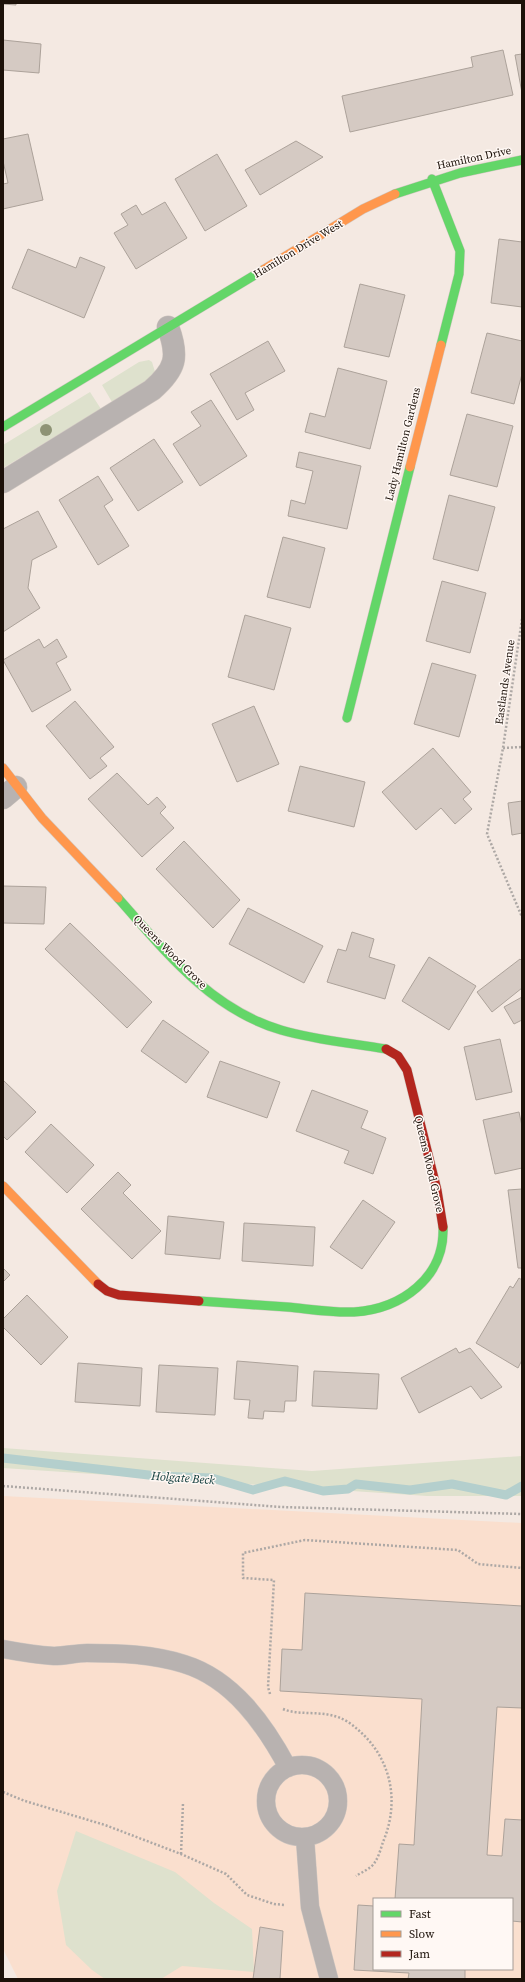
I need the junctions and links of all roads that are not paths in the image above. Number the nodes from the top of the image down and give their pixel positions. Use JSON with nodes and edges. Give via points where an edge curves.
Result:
{"nodes":[{"id":1,"x":522,"y":160,"type":"edge"},
{"id":2,"x":432,"y":179,"type":"junction"},
{"id":3,"x":168,"y":327,"type":"junction"},
{"id":4,"x":3,"y":427,"type":"edge"},
{"id":5,"x":3,"y":482,"type":"edge"},
{"id":6,"x":347,"y":718,"type":"dead end"},
{"id":7,"x":3,"y":768,"type":"edge"},
{"id":8,"x":9,"y":793,"type":"edge"},
{"id":9,"x":3,"y":1186,"type":"edge"},
{"id":10,"x":3,"y":1649,"type":"edge"},
{"id":11,"x":288,"y":1768,"type":"junction"},
{"id":12,"x":305,"y":1838,"type":"junction"},
{"id":13,"x":328,"y":1979,"type":"edge"}],
"edges":[{"from":1,"to":2,"type":"street","name":"Hamilton Drive","via":[[474,168]]},
{"from":2,"to":3,"type":"street","name":"Hamilton Drive West","via":[[392,194],[363,209]]},
{"from":2,"to":6,"type":"street","name":"Lady Hamilton Gardens","via":[[460,251],[459,274]]},
{"from":3,"to":4,"type":"street","name":"Hamilton Drive West"},
{"from":3,"to":5,"type":"street","via":[[173,342],[174,360],[166,378],[152,390]]},
{"from":7,"to":8,"type":"street","name":"Queens Wood Grove"},
{"from":8,"to":9,"type":"street","name":"Queens Wood Grove","via":[[49,825],[183,968],[212,995],[245,1016],[276,1029],[309,1038],[390,1050],[398,1056],[406,1070],[440,1204],[443,1233],[440,1256],[429,1275],[413,1292],[394,1304],[374,1310],[353,1312],[119,1295],[107,1291],[96,1282]]},
{"from":10,"to":11,"type":"lane","via":[[54,1656],[86,1653],[155,1657],[184,1664],[212,1676],[235,1694],[274,1742]]},
{"from":11,"to":12,"type":"lane","via":[[278,1774],[271,1783],[266,1804],[275,1825],[283,1832]]},
{"from":11,"to":12,"type":"lane","via":[[310,1766],[321,1771],[333,1783],[338,1798],[333,1821],[316,1835]]},
{"from":12,"to":13,"type":"lane","via":[[310,1907]]}]}
